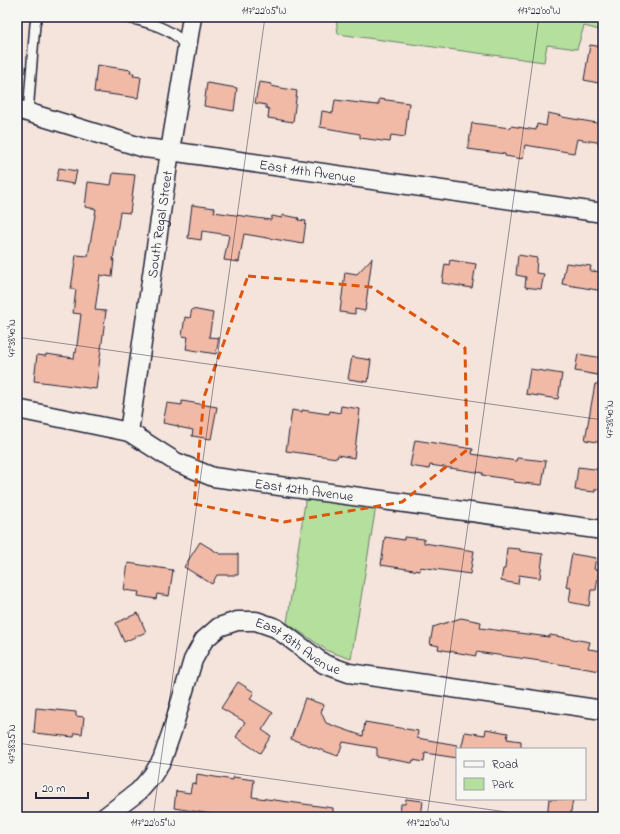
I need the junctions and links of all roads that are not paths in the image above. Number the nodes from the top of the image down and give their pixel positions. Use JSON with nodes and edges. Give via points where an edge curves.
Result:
{"nodes":[{"id":1,"x":37,"y":17,"type":"edge"},
{"id":2,"x":124,"y":17,"type":"edge"},
{"id":3,"x":192,"y":17,"type":"edge"},
{"id":4,"x":187,"y":48,"type":"junction"},
{"id":5,"x":23,"y":111,"type":"edge"},
{"id":6,"x":170,"y":150,"type":"junction"},
{"id":7,"x":603,"y":213,"type":"edge"},
{"id":8,"x":17,"y":408,"type":"edge"},
{"id":9,"x":129,"y":432,"type":"junction"},
{"id":10,"x":603,"y":530,"type":"edge"},
{"id":11,"x":603,"y":710,"type":"edge"},
{"id":12,"x":104,"y":817,"type":"edge"}],
"edges":[{"from":1,"to":5,"type":"lane"},
{"from":2,"to":4,"type":"lane","via":[[162,28],[177,37]]},
{"from":3,"to":4,"type":"street","name":"South Regal Street"},
{"from":4,"to":6,"type":"street","name":"South Regal Street"},
{"from":5,"to":6,"type":"street","name":"East 11th Avenue","via":[[144,148]]},
{"from":6,"to":7,"type":"street","name":"East 11th Avenue"},
{"from":6,"to":9,"type":"street","name":"South Regal Street"},
{"from":8,"to":9,"type":"street","name":"East 12th Avenue"},
{"from":9,"to":10,"type":"street","name":"East 12th Avenue","via":[[176,462],[213,477]]},
{"from":11,"to":12,"type":"street","name":"East 13th Avenue","via":[[349,673],[324,664],[276,628],[256,621],[237,621],[219,627],[204,640],[193,660],[162,760],[152,776],[138,791]]}]}
